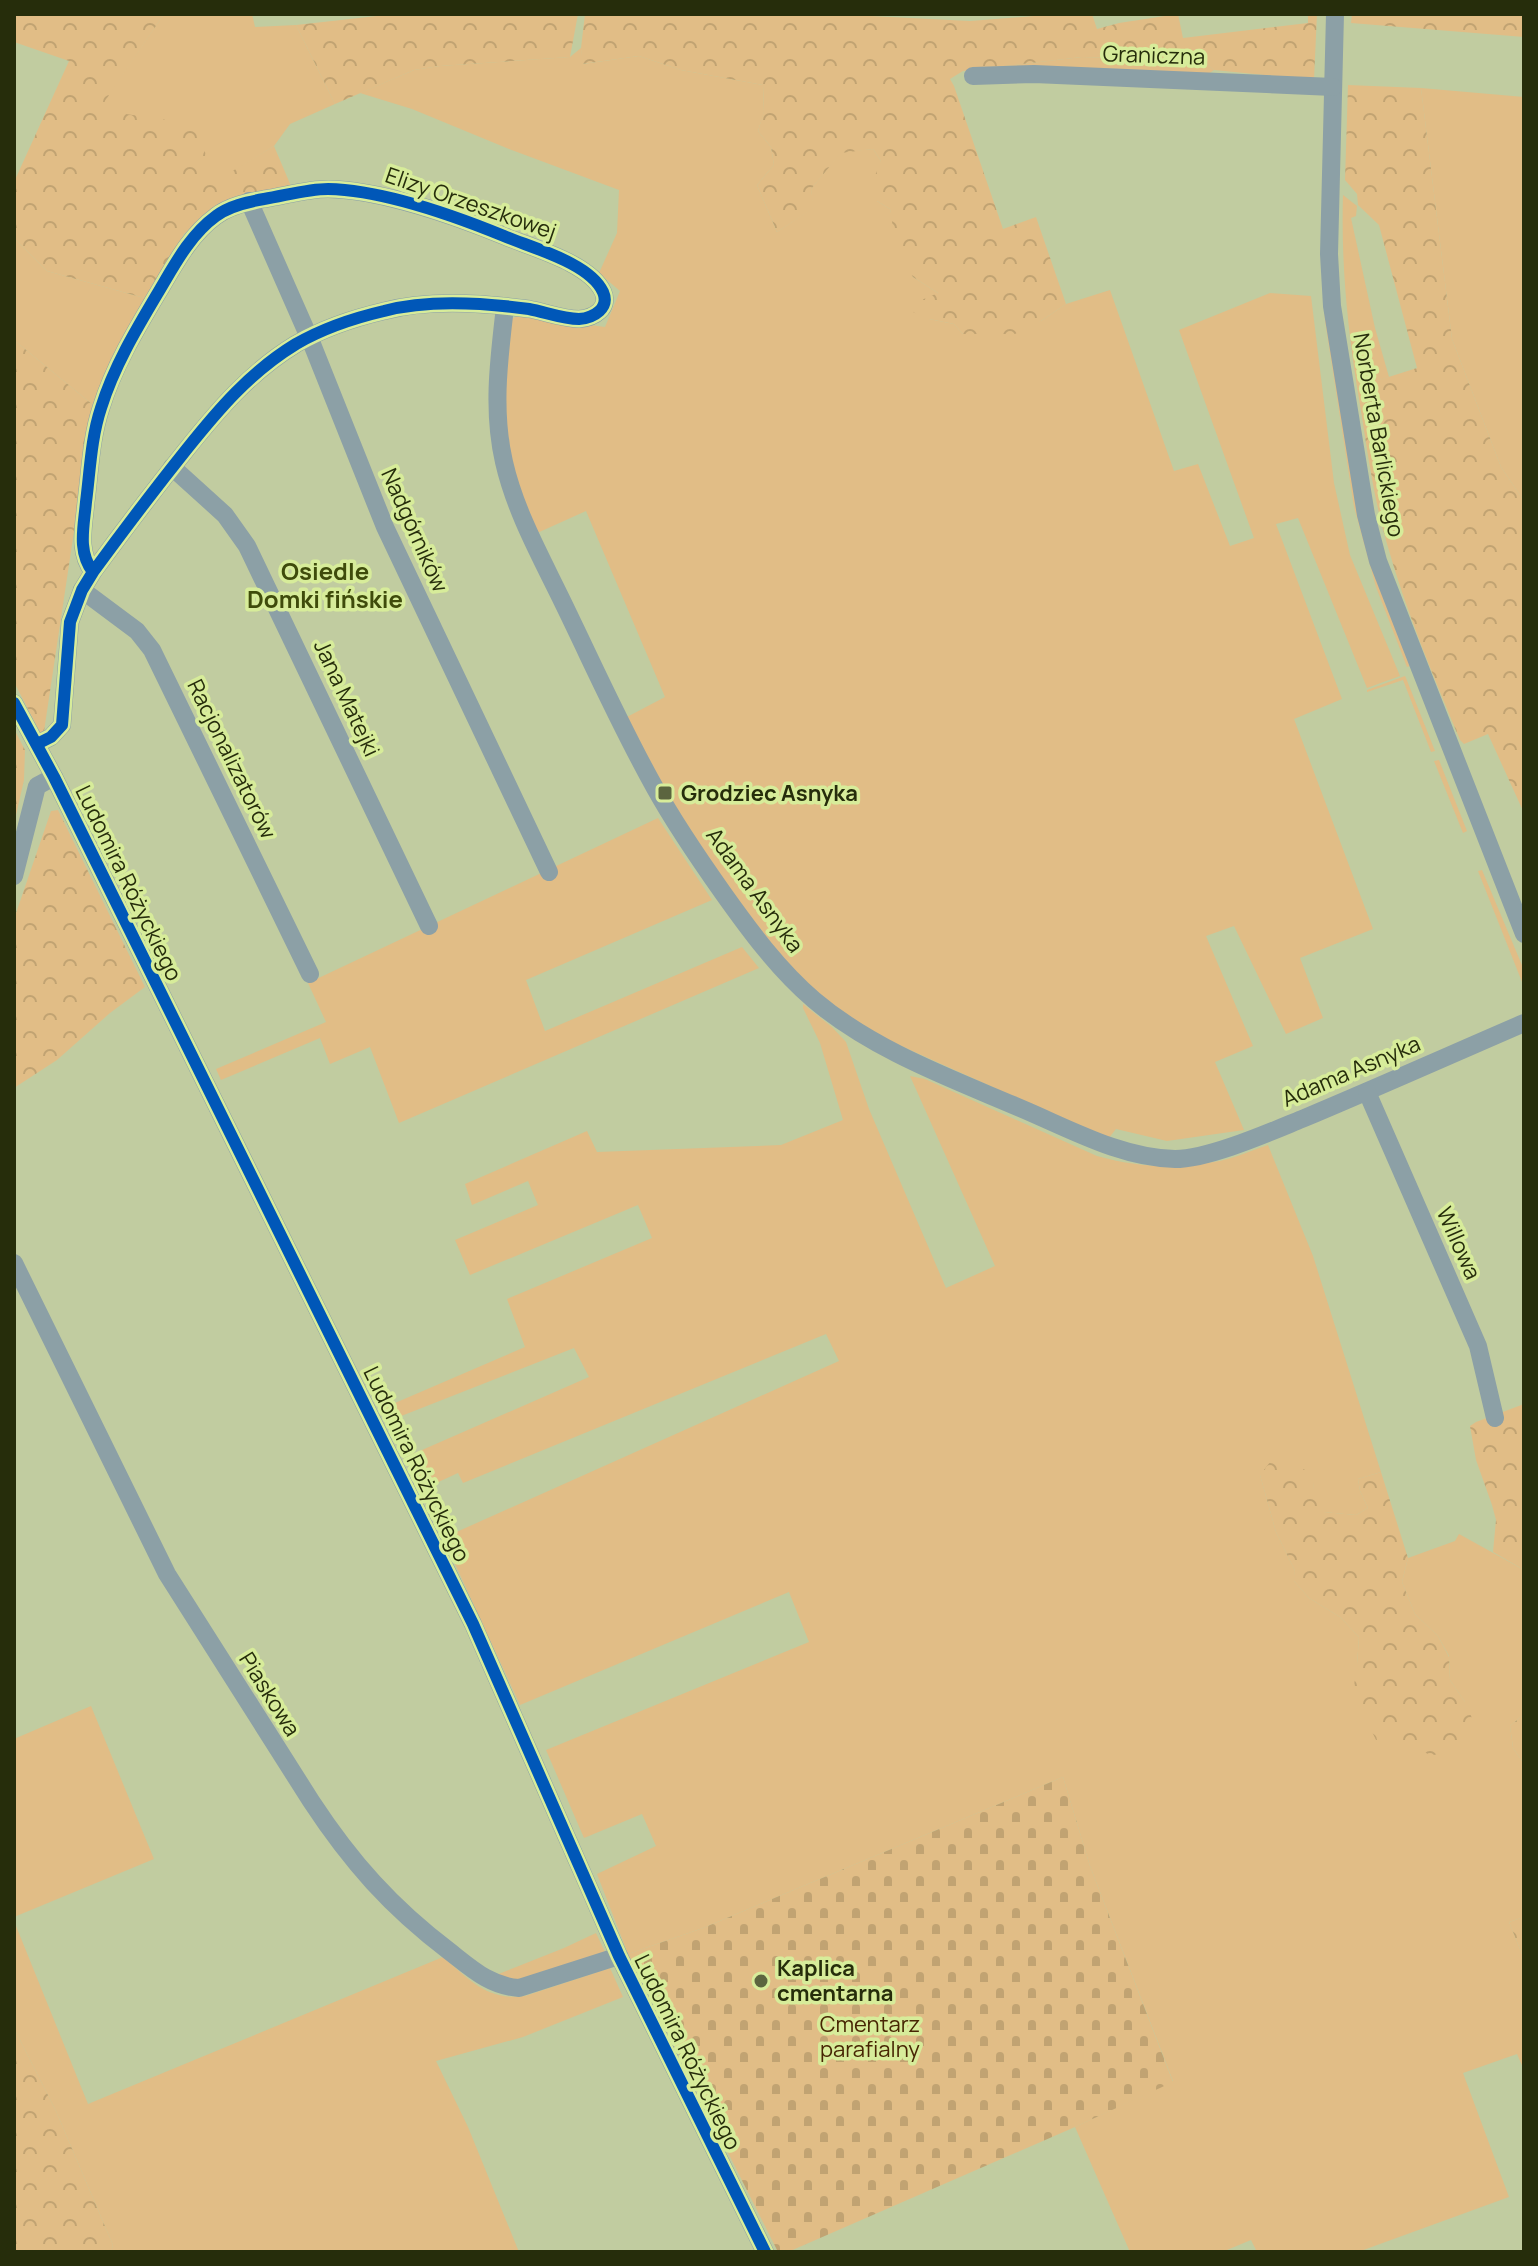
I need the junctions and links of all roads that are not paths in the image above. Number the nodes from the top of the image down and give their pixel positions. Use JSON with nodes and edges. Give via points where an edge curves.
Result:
{"nodes":[{"id":1,"x":1335,"y":14,"type":"edge"},
{"id":2,"x":973,"y":76,"type":"dead end"},
{"id":3,"x":1333,"y":87,"type":"junction"},
{"id":4,"x":249,"y":201,"type":"junction"},
{"id":5,"x":505,"y":307,"type":"junction"},
{"id":6,"x":309,"y":337,"type":"junction"},
{"id":7,"x":172,"y":467,"type":"junction"},
{"id":8,"x":93,"y":572,"type":"junction"},
{"id":9,"x":82,"y":590,"type":"junction"},
{"id":10,"x":14,"y":703,"type":"edge"},
{"id":11,"x":37,"y":744,"type":"junction"},
{"id":12,"x":54,"y":777,"type":"junction"},
{"id":13,"x":549,"y":872,"type":"dead end"},
{"id":14,"x":14,"y":876,"type":"edge"},
{"id":15,"x":429,"y":926,"type":"dead end"},
{"id":16,"x":1524,"y":934,"type":"edge"},
{"id":17,"x":310,"y":974,"type":"dead end"},
{"id":18,"x":1524,"y":1023,"type":"edge"},
{"id":19,"x":1367,"y":1092,"type":"junction"},
{"id":20,"x":14,"y":1263,"type":"edge"},
{"id":21,"x":1495,"y":1418,"type":"dead end"},
{"id":22,"x":619,"y":1956,"type":"junction"},
{"id":23,"x":765,"y":2252,"type":"edge"}],
"edges":[{"from":1,"to":3,"type":"street","name":"Norberta Barlickiego"},
{"from":2,"to":3,"type":"street","name":"Graniczna"},
{"from":3,"to":16,"type":"street","name":"Norberta Barlickiego","via":[[1332,306],[1366,515],[1378,561]]},
{"from":4,"to":5,"type":"street","name":"Elizy Orzeszkowej","via":[[325,189],[406,203],[581,269],[596,281],[606,304],[599,313],[581,319]]},
{"from":4,"to":6,"type":"street","name":"Nadgórników"},
{"from":4,"to":8,"type":"street","name":"Elizy Orzeszkowej","via":[[216,215],[188,242],[132,336],[100,409],[81,546]]},
{"from":5,"to":6,"type":"street","via":[[451,304],[386,310]]},
{"from":5,"to":19,"type":"street","name":"Adama Asnyka","via":[[497,390],[500,439],[512,490],[531,534],[657,792],[752,934],[804,991],[874,1042],[1107,1145],[1149,1157],[1180,1159],[1218,1150]]},
{"from":6,"to":7,"type":"street","via":[[248,379]]},
{"from":6,"to":13,"type":"street","name":"Nadgórników","via":[[385,527]]},
{"from":7,"to":8,"type":"street"},
{"from":7,"to":15,"type":"street","name":"Jana Matejki","via":[[225,515],[247,546]]},
{"from":8,"to":9,"type":"street"},
{"from":9,"to":11,"type":"street","via":[[70,622],[62,725]]},
{"from":9,"to":17,"type":"street","name":"Racjonalizatorów","via":[[137,631],[152,650]]},
{"from":10,"to":11,"type":"street","name":"Ludomira Różyckiego"},
{"from":11,"to":12,"type":"street","name":"Ludomira Różyckiego"},
{"from":12,"to":14,"type":"street","via":[[37,786]]},
{"from":12,"to":22,"type":"street","name":"Ludomira Różyckiego","via":[[473,1624]]},
{"from":18,"to":19,"type":"street","name":"Adama Asnyka"},
{"from":19,"to":21,"type":"street","name":"Willowa","via":[[1478,1346]]},
{"from":20,"to":22,"type":"street","name":"Piaskowa","via":[[167,1574],[242,1696],[366,1877],[407,1918],[486,1980],[503,1987],[519,1988]]},
{"from":22,"to":23,"type":"street","name":"Ludomira Różyckiego"}]}
